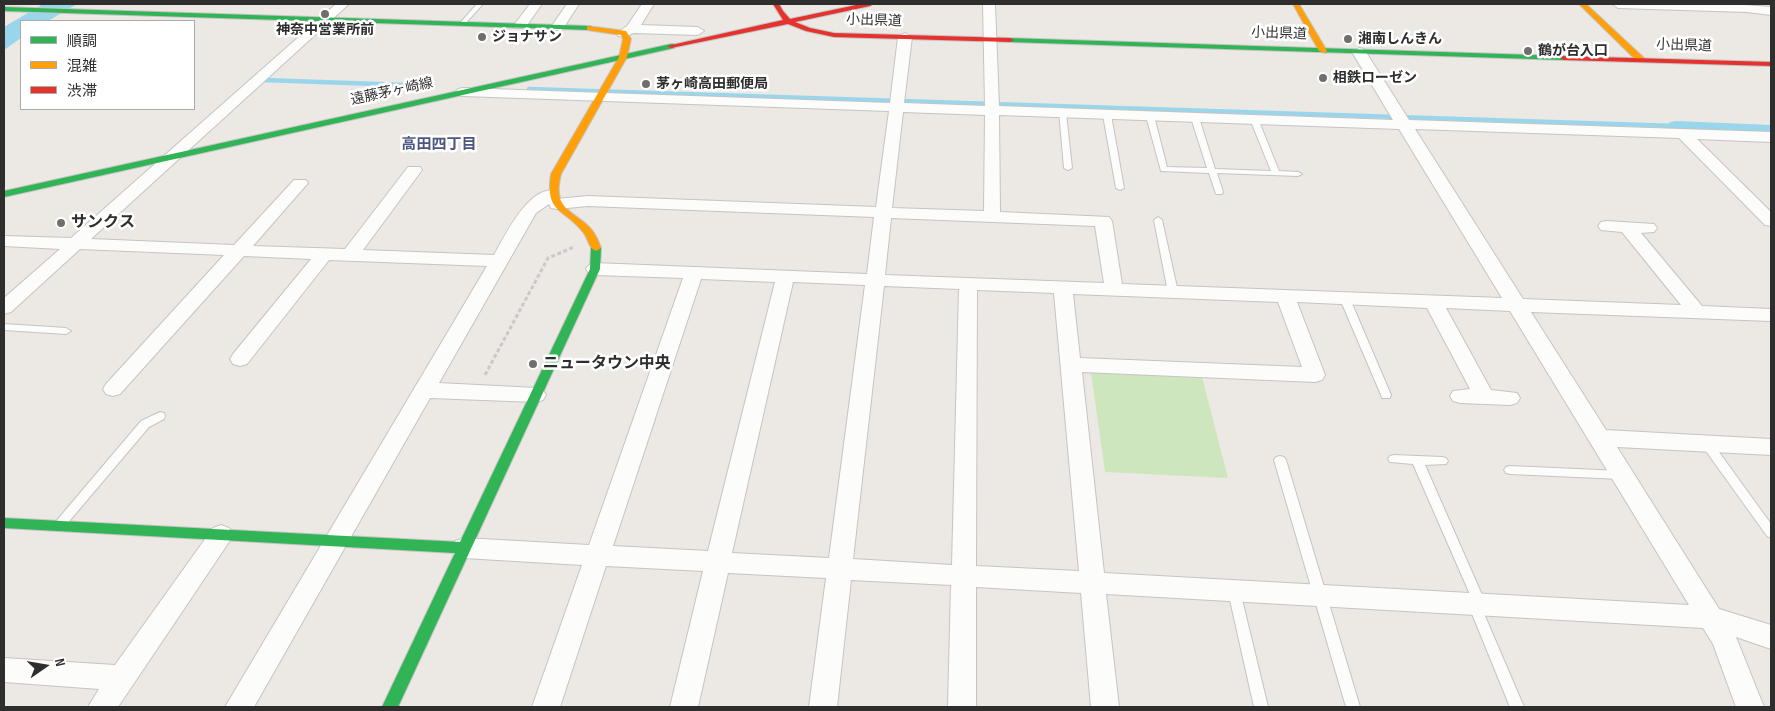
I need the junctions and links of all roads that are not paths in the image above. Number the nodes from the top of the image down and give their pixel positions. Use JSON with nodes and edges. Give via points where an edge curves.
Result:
{"nodes":[{"id":1,"x":344,"y":4,"type":"edge"},
{"id":2,"x":480,"y":4,"type":"edge"},
{"id":3,"x":536,"y":4,"type":"edge"},
{"id":4,"x":573,"y":4,"type":"edge"},
{"id":5,"x":648,"y":4,"type":"edge"},
{"id":6,"x":776,"y":4,"type":"edge"},
{"id":7,"x":870,"y":4,"type":"edge"},
{"id":8,"x":989,"y":4,"type":"edge"},
{"id":9,"x":1296,"y":4,"type":"edge"},
{"id":10,"x":1582,"y":4,"type":"edge"},
{"id":11,"x":1618,"y":4,"type":"edge"},
{"id":12,"x":28,"y":8,"type":"edge"},
{"id":13,"x":4,"y":9,"type":"edge"},
{"id":14,"x":1771,"y":11,"type":"edge"},
{"id":15,"x":326,"y":19,"type":"junction"},
{"id":16,"x":787,"y":22,"type":"junction"},
{"id":17,"x":462,"y":24,"type":"junction"},
{"id":18,"x":520,"y":26,"type":"junction"},
{"id":19,"x":556,"y":27,"type":"junction"},
{"id":20,"x":628,"y":31,"type":"junction"},
{"id":21,"x":698,"y":31,"type":"dead end"},
{"id":22,"x":905,"y":37,"type":"junction"},
{"id":23,"x":990,"y":40,"type":"junction"},
{"id":24,"x":1323,"y":51,"type":"junction"},
{"id":25,"x":1359,"y":52,"type":"junction"},
{"id":26,"x":623,"y":57,"type":"junction"},
{"id":27,"x":1641,"y":60,"type":"junction"},
{"id":28,"x":1771,"y":64,"type":"edge"},
{"id":29,"x":463,"y":92,"type":"junction"},
{"id":30,"x":600,"y":95,"type":"junction"},
{"id":31,"x":897,"y":104,"type":"junction"},
{"id":32,"x":992,"y":107,"type":"junction"},
{"id":33,"x":1062,"y":114,"type":"junction"},
{"id":34,"x":1107,"y":115,"type":"junction"},
{"id":35,"x":1150,"y":116,"type":"junction"},
{"id":36,"x":1195,"y":118,"type":"junction"},
{"id":37,"x":1254,"y":120,"type":"junction"},
{"id":38,"x":1402,"y":121,"type":"junction"},
{"id":39,"x":1684,"y":134,"type":"junction"},
{"id":40,"x":1771,"y":137,"type":"edge"},
{"id":41,"x":172,"y":156,"type":"junction"},
{"id":42,"x":1068,"y":168,"type":"dead end"},
{"id":43,"x":414,"y":170,"type":"dead end"},
{"id":44,"x":1212,"y":171,"type":"junction"},
{"id":45,"x":1276,"y":173,"type":"junction"},
{"id":46,"x":1298,"y":174,"type":"dead end"},
{"id":47,"x":300,"y":183,"type":"dead end"},
{"id":48,"x":1120,"y":188,"type":"dead end"},
{"id":49,"x":1219,"y":192,"type":"dead end"},
{"id":50,"x":4,"y":194,"type":"edge"},
{"id":51,"x":554,"y":199,"type":"junction"},
{"id":52,"x":885,"y":212,"type":"junction"},
{"id":53,"x":992,"y":216,"type":"junction"},
{"id":54,"x":1158,"y":220,"type":"dead end"},
{"id":55,"x":1771,"y":221,"type":"edge"},
{"id":56,"x":1607,"y":226,"type":"dead end"},
{"id":57,"x":1627,"y":227,"type":"junction"},
{"id":58,"x":1648,"y":228,"type":"dead end"},
{"id":59,"x":4,"y":240,"type":"edge"},
{"id":60,"x":76,"y":243,"type":"junction"},
{"id":61,"x":239,"y":250,"type":"junction"},
{"id":62,"x":324,"y":254,"type":"junction"},
{"id":63,"x":350,"y":255,"type":"junction"},
{"id":64,"x":499,"y":261,"type":"junction"},
{"id":65,"x":594,"y":269,"type":"junction"},
{"id":66,"x":694,"y":273,"type":"junction"},
{"id":67,"x":785,"y":277,"type":"junction"},
{"id":68,"x":876,"y":280,"type":"junction"},
{"id":69,"x":968,"y":284,"type":"junction"},
{"id":70,"x":1063,"y":288,"type":"junction"},
{"id":71,"x":1114,"y":290,"type":"junction"},
{"id":72,"x":1173,"y":292,"type":"junction"},
{"id":73,"x":1286,"y":297,"type":"junction"},
{"id":74,"x":1345,"y":299,"type":"junction"},
{"id":75,"x":1434,"y":303,"type":"junction"},
{"id":76,"x":1515,"y":304,"type":"junction"},
{"id":77,"x":4,"y":308,"type":"edge"},
{"id":78,"x":1697,"y":312,"type":"junction"},
{"id":79,"x":1771,"y":315,"type":"edge"},
{"id":80,"x":4,"y":327,"type":"edge"},
{"id":81,"x":66,"y":330,"type":"dead end"},
{"id":82,"x":240,"y":358,"type":"dead end"},
{"id":83,"x":1071,"y":365,"type":"junction"},
{"id":84,"x":113,"y":389,"type":"dead end"},
{"id":85,"x":425,"y":390,"type":"junction"},
{"id":86,"x":536,"y":395,"type":"junction"},
{"id":87,"x":1386,"y":395,"type":"dead end"},
{"id":88,"x":1460,"y":396,"type":"dead end"},
{"id":89,"x":1485,"y":397,"type":"junction"},
{"id":90,"x":1510,"y":398,"type":"dead end"},
{"id":91,"x":160,"y":416,"type":"dead end"},
{"id":92,"x":1598,"y":438,"type":"junction"},
{"id":93,"x":1707,"y":444,"type":"junction"},
{"id":94,"x":1771,"y":447,"type":"edge"},
{"id":95,"x":1394,"y":459,"type":"dead end"},
{"id":96,"x":1280,"y":460,"type":"dead end"},
{"id":97,"x":1417,"y":460,"type":"junction"},
{"id":98,"x":1442,"y":461,"type":"dead end"},
{"id":99,"x":1510,"y":470,"type":"dead end"},
{"id":100,"x":1621,"y":475,"type":"junction"},
{"id":101,"x":4,"y":523,"type":"edge"},
{"id":102,"x":58,"y":526,"type":"junction"},
{"id":103,"x":1771,"y":532,"type":"edge"},
{"id":104,"x":221,"y":535,"type":"junction"},
{"id":105,"x":336,"y":542,"type":"junction"},
{"id":106,"x":464,"y":548,"type":"junction"},
{"id":107,"x":598,"y":556,"type":"junction"},
{"id":108,"x":718,"y":563,"type":"junction"},
{"id":109,"x":840,"y":570,"type":"junction"},
{"id":110,"x":964,"y":576,"type":"junction"},
{"id":111,"x":1093,"y":584,"type":"junction"},
{"id":112,"x":1234,"y":591,"type":"junction"},
{"id":113,"x":1320,"y":596,"type":"junction"},
{"id":114,"x":1477,"y":604,"type":"junction"},
{"id":115,"x":1710,"y":617,"type":"junction"},
{"id":116,"x":1771,"y":637,"type":"edge"},
{"id":117,"x":4,"y":670,"type":"edge"},
{"id":118,"x":123,"y":678,"type":"junction"},
{"id":119,"x":102,"y":707,"type":"edge"},
{"id":120,"x":239,"y":707,"type":"edge"},
{"id":121,"x":390,"y":707,"type":"edge"},
{"id":122,"x":546,"y":707,"type":"edge"},
{"id":123,"x":684,"y":707,"type":"edge"},
{"id":124,"x":823,"y":707,"type":"edge"},
{"id":125,"x":962,"y":707,"type":"edge"},
{"id":126,"x":1105,"y":707,"type":"edge"},
{"id":127,"x":1261,"y":707,"type":"edge"},
{"id":128,"x":1353,"y":707,"type":"edge"},
{"id":129,"x":1517,"y":707,"type":"edge"},
{"id":130,"x":1750,"y":707,"type":"edge"}],
"edges":[{"from":1,"to":15,"type":"street"},
{"from":2,"to":17,"type":"lane"},
{"from":3,"to":18,"type":"street"},
{"from":4,"to":19,"type":"street"},
{"from":5,"to":20,"type":"street"},
{"from":6,"to":16,"type":"street"},
{"from":7,"to":16,"type":"street","name":"遠藤茅ヶ崎線"},
{"from":8,"to":23,"type":"street"},
{"from":9,"to":24,"type":"street"},
{"from":10,"to":27,"type":"street"},
{"from":11,"to":14,"type":"street"},
{"from":12,"to":13,"type":"street"},
{"from":12,"to":15,"type":"street"},
{"from":15,"to":17,"type":"street"},
{"from":15,"to":41,"type":"street"},
{"from":16,"to":22,"type":"street","name":"小出県道","via":[[819,33]]},
{"from":16,"to":26,"type":"street","name":"遠藤茅ヶ崎線"},
{"from":17,"to":18,"type":"street"},
{"from":18,"to":19,"type":"street"},
{"from":19,"to":20,"type":"street"},
{"from":20,"to":21,"type":"street"},
{"from":20,"to":26,"type":"street"},
{"from":22,"to":23,"type":"street","name":"小出県道"},
{"from":22,"to":31,"type":"street"},
{"from":23,"to":24,"type":"street","name":"小出県道"},
{"from":23,"to":32,"type":"street"},
{"from":24,"to":25,"type":"street","name":"小出県道"},
{"from":25,"to":27,"type":"street","name":"小出県道"},
{"from":25,"to":38,"type":"street"},
{"from":26,"to":29,"type":"street","name":"遠藤茅ヶ崎線"},
{"from":26,"to":30,"type":"street"},
{"from":27,"to":28,"type":"street","name":"小出県道"},
{"from":29,"to":30,"type":"street"},
{"from":29,"to":41,"type":"street","name":"遠藤茅ヶ崎線"},
{"from":30,"to":31,"type":"street"},
{"from":30,"to":51,"type":"street","via":[[556,174],[551,186]]},
{"from":31,"to":32,"type":"street"},
{"from":31,"to":52,"type":"street"},
{"from":32,"to":33,"type":"street"},
{"from":32,"to":53,"type":"street"},
{"from":33,"to":34,"type":"street"},
{"from":33,"to":42,"type":"lane"},
{"from":34,"to":35,"type":"street"},
{"from":34,"to":48,"type":"lane"},
{"from":35,"to":36,"type":"street"},
{"from":35,"to":44,"type":"lane","via":[[1164,169]]},
{"from":36,"to":37,"type":"street"},
{"from":36,"to":44,"type":"lane"},
{"from":37,"to":38,"type":"street"},
{"from":37,"to":45,"type":"lane"},
{"from":38,"to":39,"type":"street"},
{"from":38,"to":76,"type":"street"},
{"from":39,"to":40,"type":"street"},
{"from":39,"to":55,"type":"street"},
{"from":41,"to":50,"type":"street","name":"遠藤茅ヶ崎線"},
{"from":41,"to":60,"type":"street"},
{"from":43,"to":63,"type":"street"},
{"from":44,"to":45,"type":"lane"},
{"from":44,"to":49,"type":"lane"},
{"from":45,"to":46,"type":"lane"},
{"from":47,"to":61,"type":"street"},
{"from":51,"to":52,"type":"street"},
{"from":51,"to":64,"type":"street","via":[[529,210]]},
{"from":51,"to":65,"type":"street","via":[[594,242]]},
{"from":52,"to":53,"type":"street"},
{"from":52,"to":68,"type":"street"},
{"from":53,"to":71,"type":"street","via":[[1102,221]]},
{"from":54,"to":72,"type":"lane"},
{"from":56,"to":57,"type":"street"},
{"from":57,"to":58,"type":"street"},
{"from":57,"to":78,"type":"street"},
{"from":59,"to":60,"type":"street"},
{"from":60,"to":61,"type":"street"},
{"from":60,"to":77,"type":"street"},
{"from":61,"to":62,"type":"street"},
{"from":61,"to":84,"type":"street"},
{"from":62,"to":63,"type":"street"},
{"from":62,"to":82,"type":"street"},
{"from":63,"to":64,"type":"street"},
{"from":64,"to":85,"type":"street"},
{"from":65,"to":66,"type":"street"},
{"from":65,"to":86,"type":"street"},
{"from":66,"to":67,"type":"street"},
{"from":66,"to":107,"type":"street"},
{"from":67,"to":68,"type":"street"},
{"from":67,"to":108,"type":"street"},
{"from":68,"to":69,"type":"street"},
{"from":68,"to":109,"type":"street"},
{"from":69,"to":70,"type":"street"},
{"from":69,"to":110,"type":"street"},
{"from":70,"to":71,"type":"street"},
{"from":70,"to":83,"type":"street"},
{"from":71,"to":72,"type":"street"},
{"from":72,"to":73,"type":"street"},
{"from":73,"to":74,"type":"street"},
{"from":73,"to":83,"type":"street","via":[[1315,375]]},
{"from":74,"to":75,"type":"street"},
{"from":74,"to":87,"type":"lane"},
{"from":75,"to":76,"type":"street"},
{"from":75,"to":89,"type":"street"},
{"from":76,"to":78,"type":"street"},
{"from":76,"to":92,"type":"street"},
{"from":78,"to":79,"type":"street"},
{"from":80,"to":81,"type":"lane"},
{"from":83,"to":111,"type":"street"},
{"from":85,"to":86,"type":"street"},
{"from":85,"to":105,"type":"street"},
{"from":86,"to":106,"type":"street"},
{"from":88,"to":89,"type":"street"},
{"from":89,"to":90,"type":"street"},
{"from":91,"to":102,"type":"lane","via":[[145,424]]},
{"from":92,"to":93,"type":"street"},
{"from":92,"to":100,"type":"street"},
{"from":93,"to":94,"type":"street"},
{"from":93,"to":103,"type":"lane"},
{"from":95,"to":97,"type":"lane"},
{"from":96,"to":113,"type":"lane"},
{"from":97,"to":98,"type":"lane"},
{"from":97,"to":114,"type":"lane"},
{"from":99,"to":100,"type":"lane"},
{"from":100,"to":115,"type":"street"},
{"from":101,"to":102,"type":"street"},
{"from":102,"to":104,"type":"street"},
{"from":104,"to":105,"type":"street"},
{"from":104,"to":118,"type":"street"},
{"from":105,"to":106,"type":"street"},
{"from":105,"to":120,"type":"street"},
{"from":106,"to":107,"type":"street"},
{"from":106,"to":121,"type":"street"},
{"from":107,"to":108,"type":"street"},
{"from":107,"to":122,"type":"street"},
{"from":108,"to":109,"type":"street"},
{"from":108,"to":123,"type":"street"},
{"from":109,"to":110,"type":"street"},
{"from":109,"to":124,"type":"street"},
{"from":110,"to":111,"type":"street"},
{"from":110,"to":125,"type":"street"},
{"from":111,"to":112,"type":"street"},
{"from":111,"to":126,"type":"street"},
{"from":112,"to":113,"type":"street"},
{"from":112,"to":127,"type":"lane"},
{"from":113,"to":114,"type":"street"},
{"from":113,"to":128,"type":"lane"},
{"from":114,"to":115,"type":"street"},
{"from":114,"to":129,"type":"lane"},
{"from":115,"to":116,"type":"street"},
{"from":115,"to":130,"type":"street","via":[[1724,640]]},
{"from":117,"to":118,"type":"street"},
{"from":118,"to":119,"type":"street"}]}
